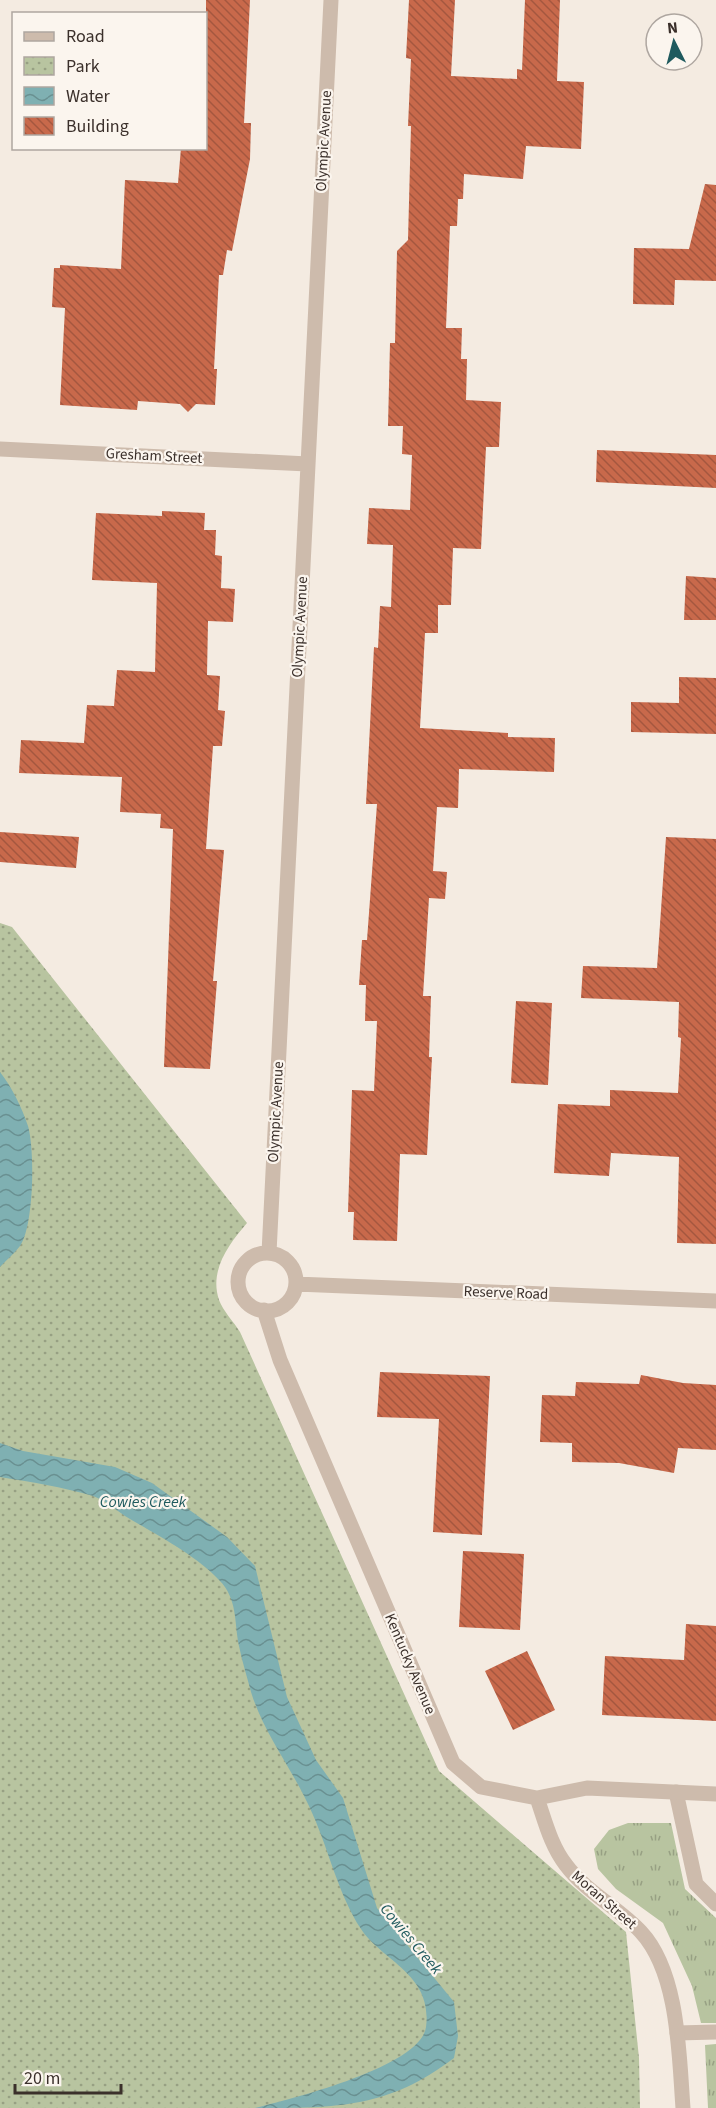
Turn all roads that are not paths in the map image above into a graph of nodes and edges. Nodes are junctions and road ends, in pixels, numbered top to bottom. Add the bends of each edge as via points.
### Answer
1 (331, 0) edge
2 (0, 449) edge
3 (308, 464) junction
4 (269, 1253) junction
5 (296, 1284) junction
6 (716, 1301) edge
7 (264, 1310) junction
8 (676, 1792) junction
9 (716, 1794) edge
10 (537, 1798) junction
11 (716, 1904) edge
12 (677, 2032) junction
13 (716, 2032) edge
14 (683, 2108) edge

1 - 3 street, Olympic Avenue
2 - 3 street, Gresham Street
3 - 4 street, Olympic Avenue
4 - 5 street via 292,1267
4 - 7 street via 259,1254 243,1265 238,1284 247,1302
5 - 6 street, Reserve Road
5 - 7 street via 289,1301 273,1310
7 - 10 street, Kentucky Avenue via 280,1360 453,1763 481,1787
8 - 9 street, Kentucky Avenue
8 - 10 street, Kentucky Avenue via 587,1788
8 - 11 street via 696,1884
10 - 12 street, Moran Street via 554,1847 566,1867 642,1933 668,1988
12 - 13 street
12 - 14 street, Moran Street

